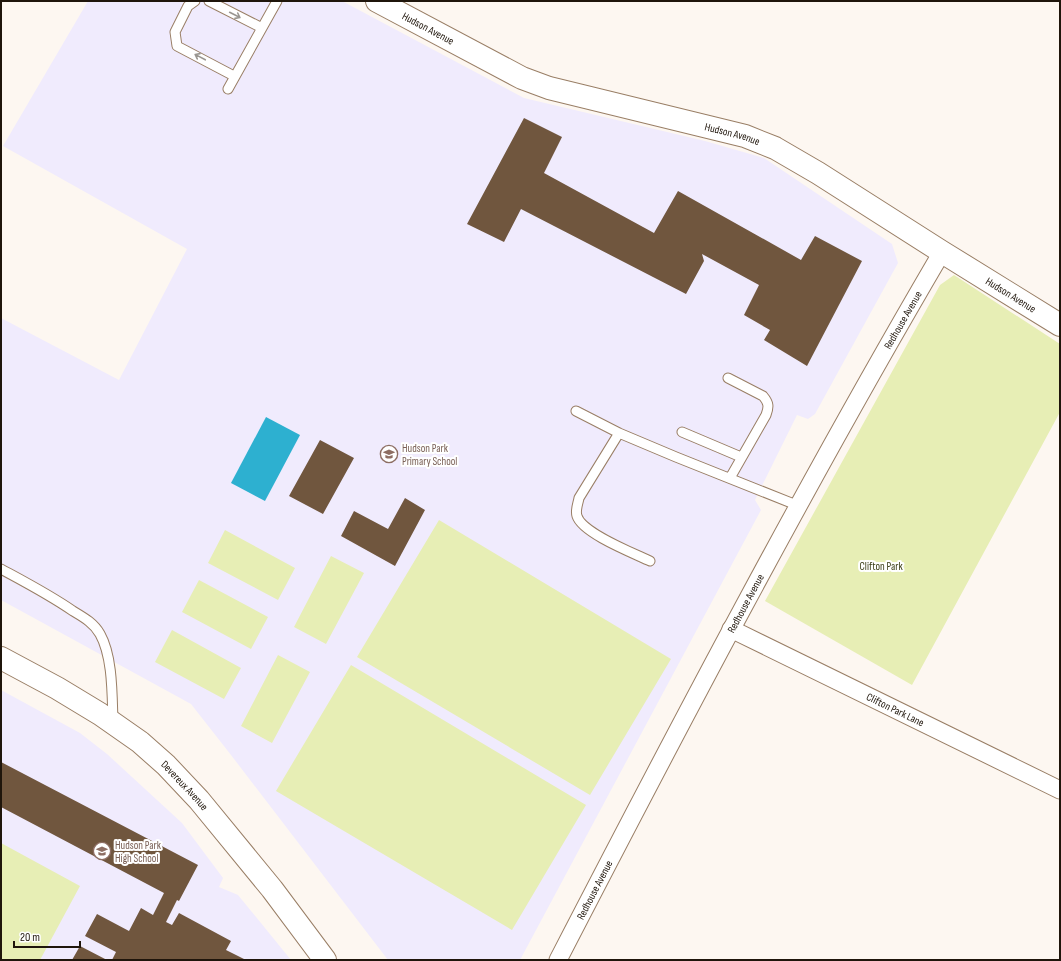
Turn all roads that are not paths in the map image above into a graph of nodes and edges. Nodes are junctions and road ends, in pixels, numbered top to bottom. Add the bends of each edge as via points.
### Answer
1 (196, 1) edge
2 (209, 1) edge
3 (277, 1) edge
4 (377, 1) edge
5 (262, 28) junction
6 (234, 76) junction
7 (228, 89) dead end
8 (942, 252) junction
9 (1060, 325) edge
10 (728, 378) dead end
11 (576, 411) dead end
12 (682, 432) dead end
13 (619, 433) junction
14 (741, 457) junction
15 (730, 478) junction
16 (799, 506) junction
17 (650, 561) dead end
18 (1, 569) edge
19 (731, 629) junction
20 (1, 658) edge
21 (113, 723) junction
22 (1060, 790) edge
23 (325, 960) edge
24 (558, 960) edge

6 -> 1 lane via 177,46 175,32 188,6
2 -> 5 lane
3 - 5 lane
4 - 8 street, Hudson Avenue via 522,78 549,88 745,136 775,148
5 - 6 lane
6 - 7 lane
8 - 9 street, Hudson Avenue
8 - 16 street, Redhouse Avenue
10 - 14 lane via 763,396 769,408
11 - 13 lane
12 - 14 lane
13 - 15 lane
13 - 17 lane via 579,498 577,517 593,533
14 - 15 lane
15 - 16 lane
16 - 19 street, Redhouse Avenue
18 - 21 lane via 53,597 93,624 101,635 112,681
19 - 22 street, Clifton Park Lane
19 - 24 street, Redhouse Avenue
20 - 21 street, Devereux Avenue via 57,688
21 - 23 street, Devereux Avenue via 166,765 199,800 272,889

